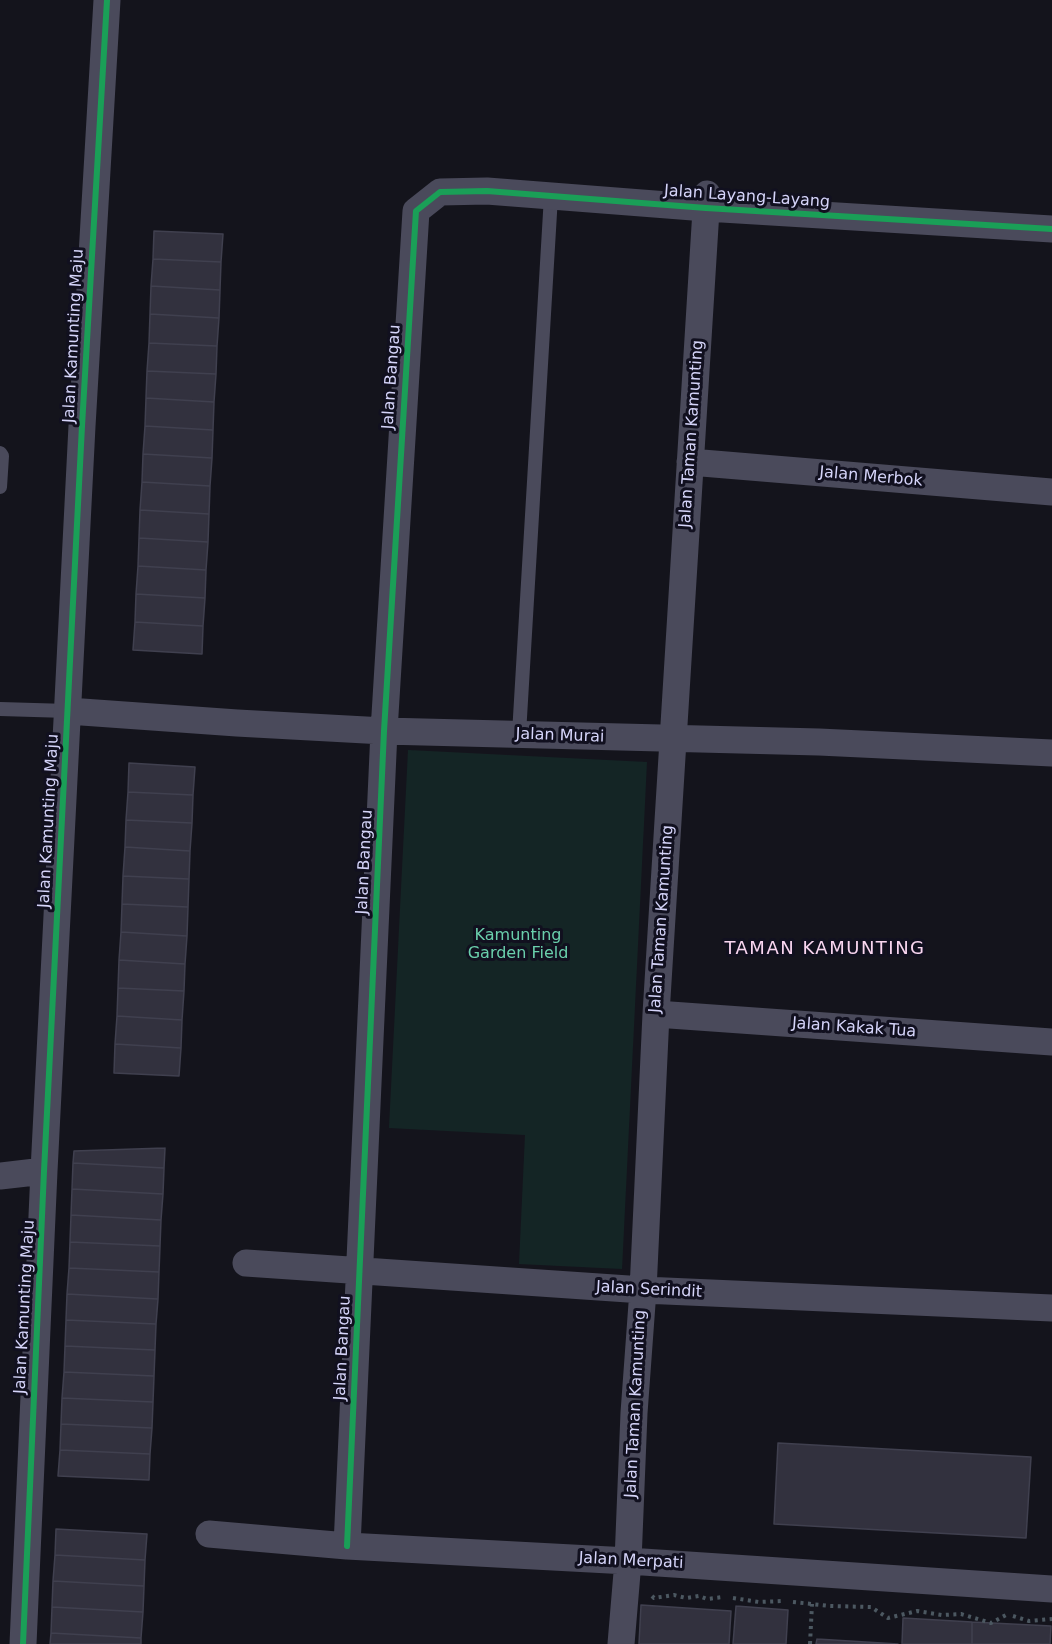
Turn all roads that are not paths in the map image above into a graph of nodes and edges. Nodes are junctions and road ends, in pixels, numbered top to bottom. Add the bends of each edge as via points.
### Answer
1 (107, 0) edge
2 (440, 192) joint
3 (551, 196) junction
4 (707, 201) junction
5 (1052, 229) edge
6 (0, 453) edge
7 (690, 462) junction
8 (0, 487) edge
9 (1052, 492) edge
10 (0, 709) edge
11 (68, 711) junction
12 (384, 731) junction
13 (519, 734) junction
14 (673, 738) junction
15 (1052, 753) edge
16 (656, 1014) junction
17 (1052, 1042) edge
18 (44, 1171) junction
19 (0, 1176) edge
20 (246, 1263) dead end
21 (360, 1272) junction
22 (643, 1290) junction
23 (1052, 1308) edge
24 (209, 1534) dead end
25 (347, 1546) junction
26 (628, 1560) junction
27 (1052, 1589) edge
28 (23, 1644) edge
29 (621, 1644) edge

1 - 11 street, Jalan Kamunting Maju
2 - 3 street, Jalan Layang-Layang
2 - 12 street, Jalan Bangau via 416,211
3 - 4 street, Jalan Layang-Layang
3 - 13 lane
4 - 5 street, Jalan Layang-Layang
4 - 7 street, Jalan Taman Kamunting
6 - 8 lane
7 - 9 street, Jalan Merbok
7 - 14 street, Jalan Taman Kamunting
10 - 11 lane
11 - 12 street, Jalan Murai
11 - 18 street, Jalan Kamunting Maju
12 - 13 street, Jalan Murai
12 - 21 street, Jalan Bangau
13 - 14 street, Jalan Murai
14 - 15 street, Jalan Murai
14 - 16 street, Jalan Taman Kamunting
16 - 17 street, Jalan Kakak Tua
16 - 22 street, Jalan Taman Kamunting
18 - 19 street
18 - 28 street, Jalan Kamunting Maju
20 - 21 street, Jalan Serindit
21 - 22 street, Jalan Serindit
21 - 25 street, Jalan Bangau
22 - 23 street, Jalan Serindit
22 - 26 street, Jalan Taman Kamunting
24 - 25 street, Jalan Merpati
25 - 26 street, Jalan Merpati
26 - 27 street, Jalan Merpati
26 - 29 street, Jalan Taman Kamunting

